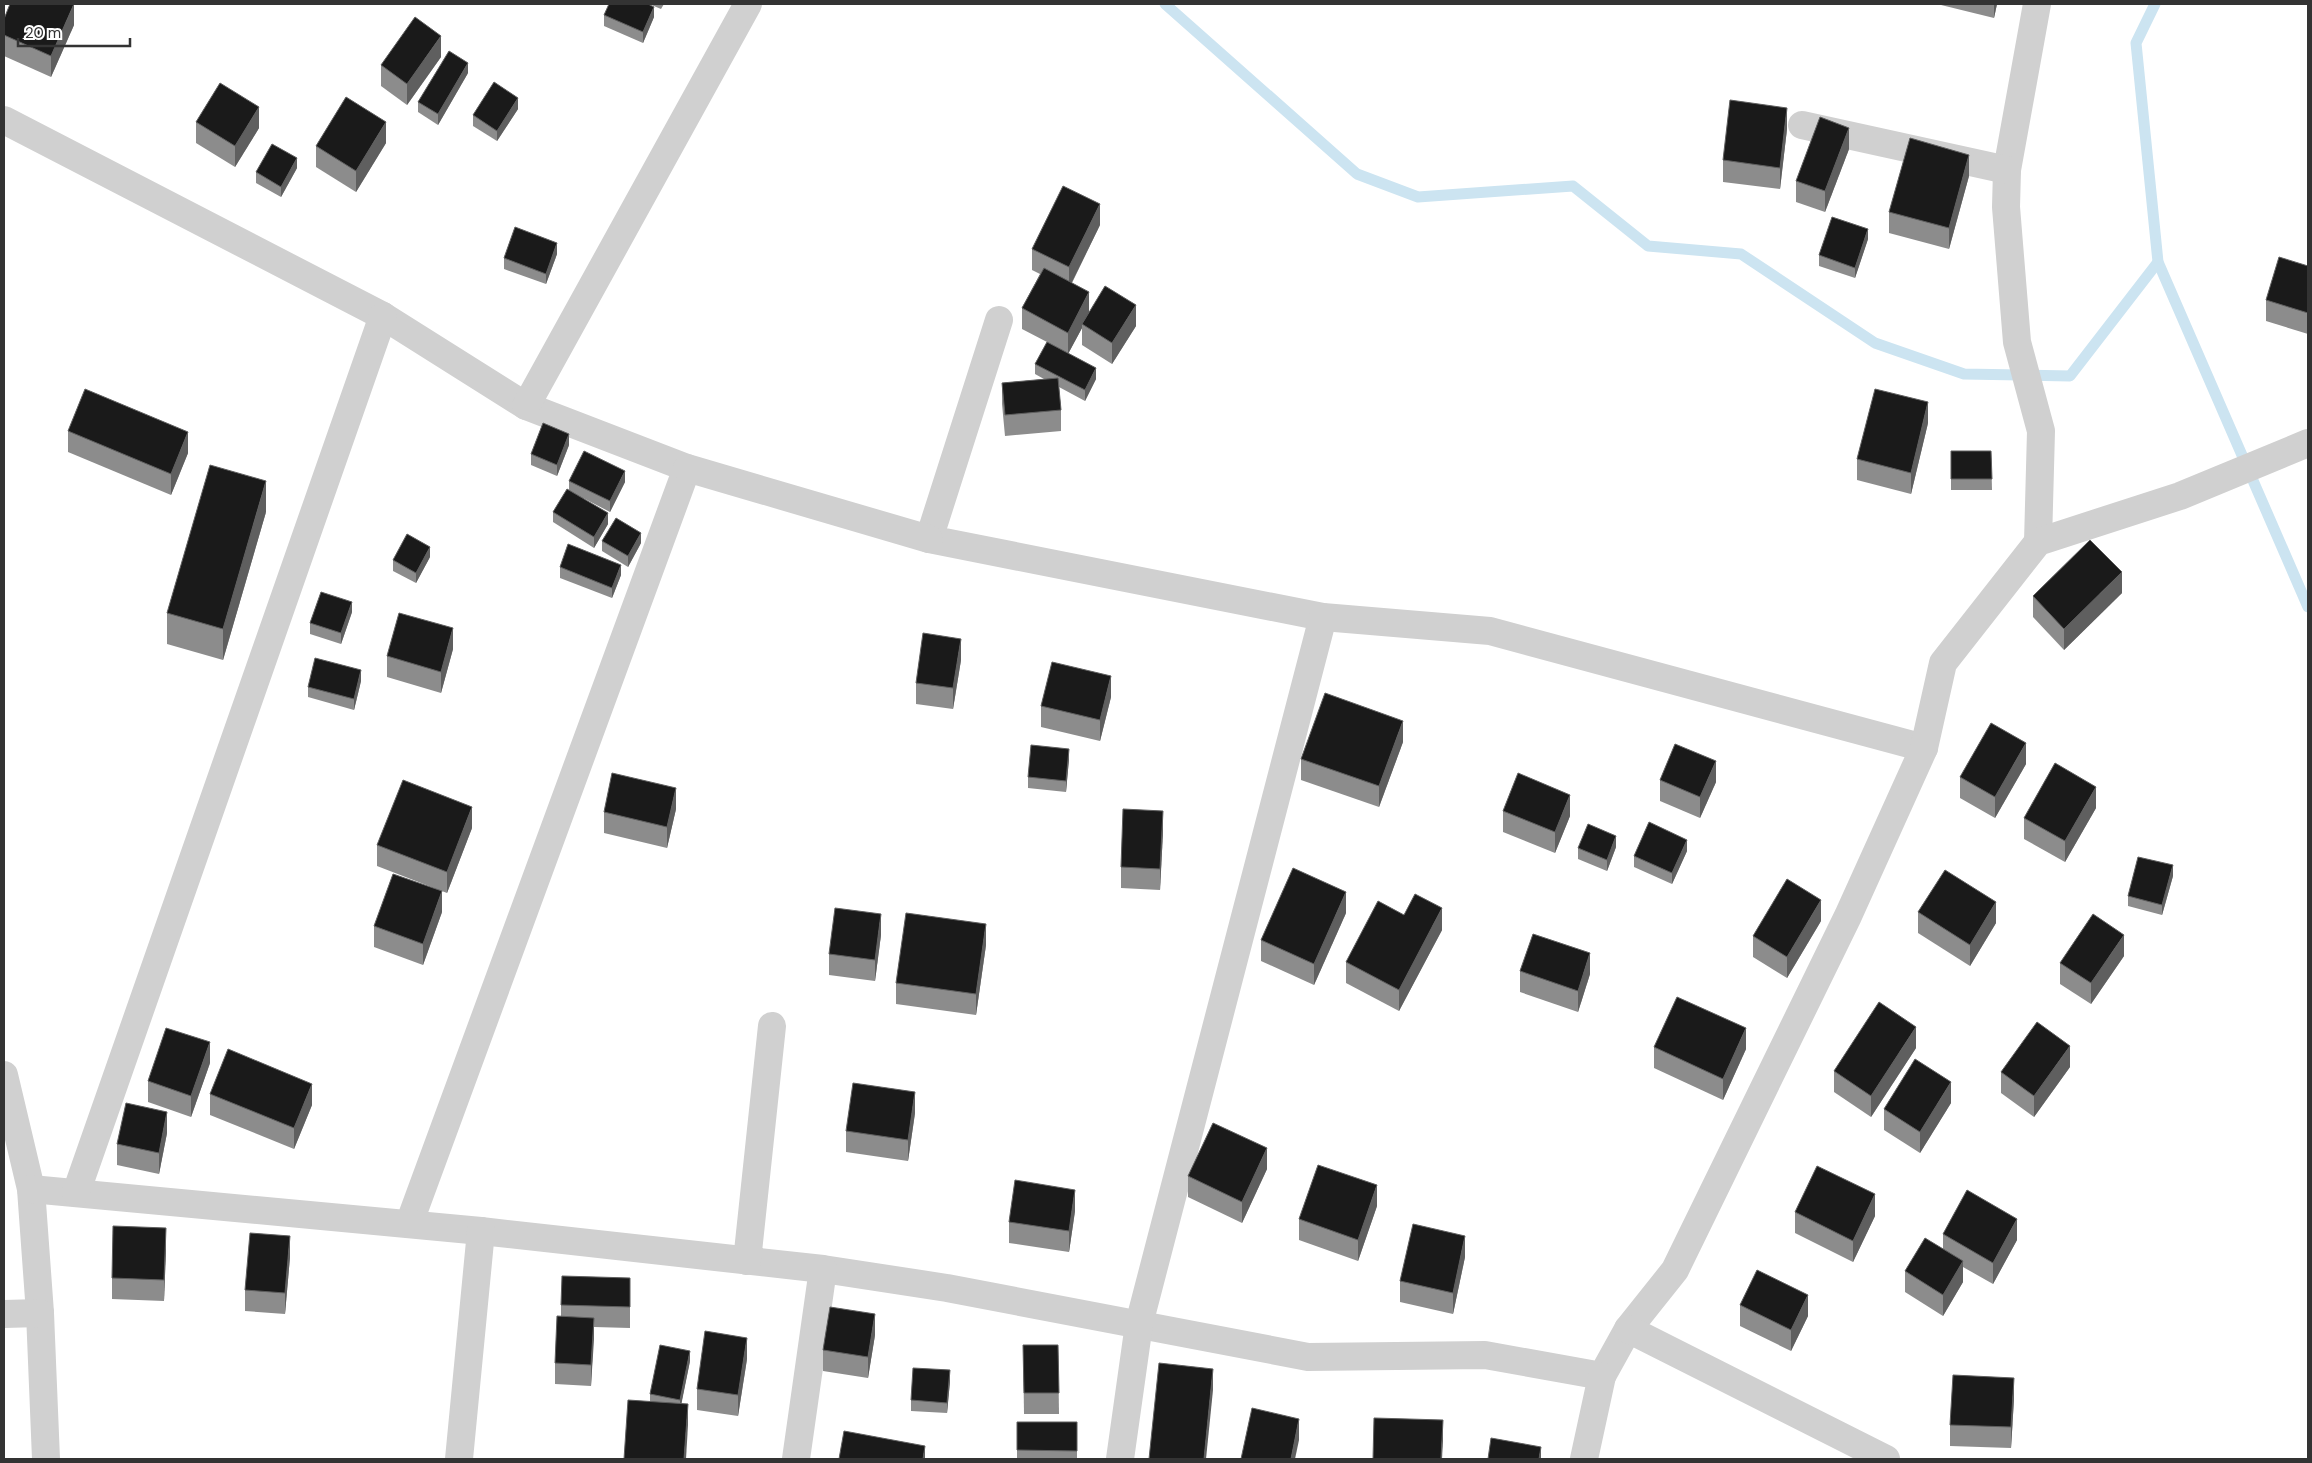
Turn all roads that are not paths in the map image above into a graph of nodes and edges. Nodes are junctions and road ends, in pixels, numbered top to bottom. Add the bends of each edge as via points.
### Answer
1 (748, 4) edge
2 (2038, 4) edge
3 (4, 120) edge
4 (1802, 125) dead end
5 (2007, 170) junction
6 (383, 316) junction
7 (1000, 320) dead end
8 (526, 406) junction
9 (2308, 443) edge
10 (687, 468) junction
11 (929, 539) junction
12 (2038, 542) junction
13 (1323, 617) junction
14 (1924, 748) junction
15 (772, 1026) dead end
16 (4, 1075) edge
17 (31, 1189) junction
18 (76, 1193) junction
19 (409, 1224) junction
20 (481, 1231) junction
21 (747, 1261) junction
22 (823, 1270) junction
23 (40, 1313) junction
24 (4, 1314) edge
25 (1139, 1324) junction
26 (1628, 1329) junction
27 (1602, 1376) junction
28 (46, 1459) edge
29 (459, 1459) edge
30 (796, 1459) edge
31 (1120, 1459) edge
32 (1584, 1459) edge
33 (1886, 1459) edge

1 - 8 street
2 - 5 street
3 - 6 street
4 - 5 street
5 - 12 street via 2006,207 2018,342 2041,431
6 - 8 street
6 - 18 street
7 - 11 street
8 - 10 street
9 - 12 street via 2180,496
10 - 11 street
10 - 19 street
11 - 13 street
12 - 14 street via 1943,662
13 - 14 street via 1490,631
13 - 25 street
14 - 26 street via 1848,916 1675,1270
15 - 21 street
16 - 17 street
17 - 18 street
17 - 23 street
18 - 19 street
19 - 20 street
20 - 21 street
20 - 29 street
21 - 22 street
22 - 25 street via 948,1288
22 - 30 street
23 - 24 street
23 - 28 street
25 - 27 street via 1308,1356 1485,1356
25 - 31 street
26 - 27 street
26 - 33 street
27 - 32 street

